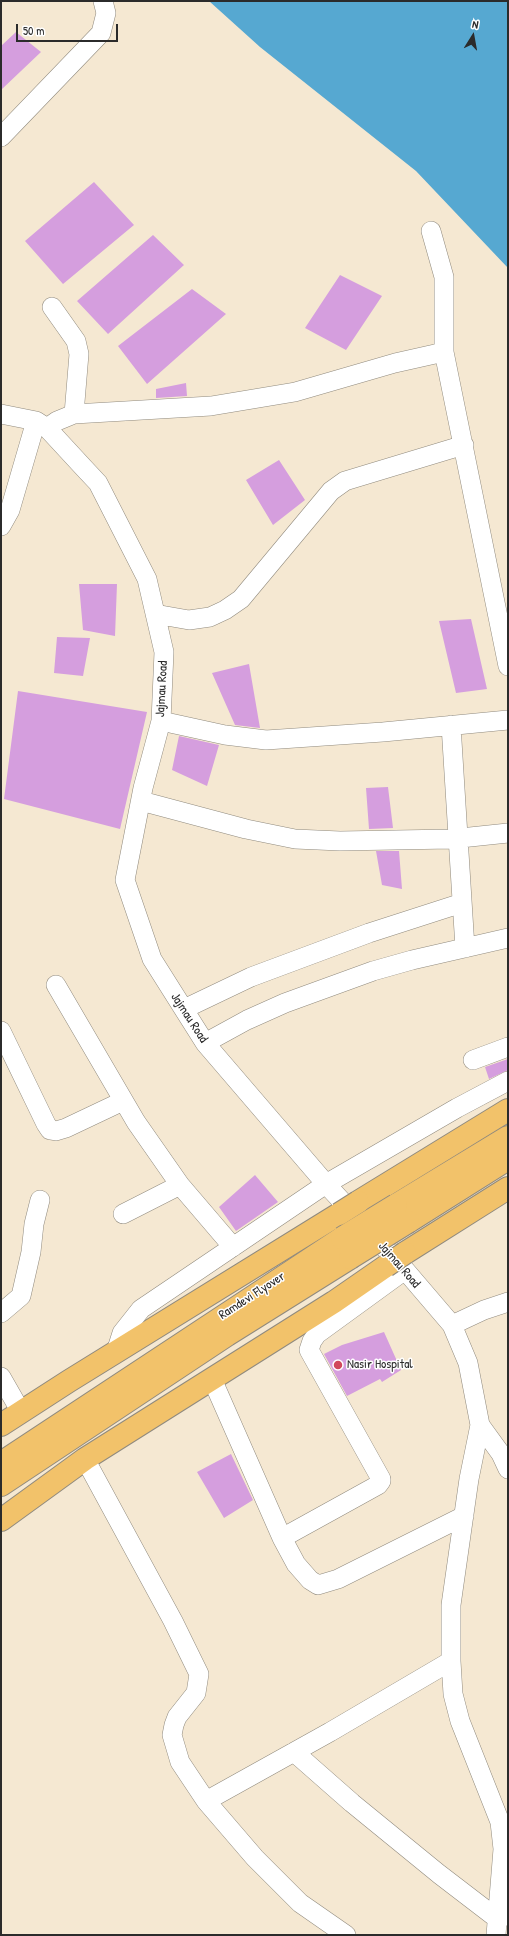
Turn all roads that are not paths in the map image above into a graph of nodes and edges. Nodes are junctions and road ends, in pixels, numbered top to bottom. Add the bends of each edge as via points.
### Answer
1 (103, 1) edge
2 (1, 137) edge
3 (431, 231) dead end
4 (52, 307) dead end
5 (444, 352) junction
6 (1, 414) edge
7 (74, 414) junction
8 (42, 425) junction
9 (464, 445) junction
10 (1, 526) edge
11 (155, 614) junction
12 (508, 666) edge
13 (508, 720) edge
14 (161, 721) junction
15 (451, 726) junction
16 (141, 801) junction
17 (508, 833) edge
18 (459, 839) junction
19 (462, 903) junction
20 (508, 938) edge
21 (465, 948) junction
22 (56, 985) dead end
23 (184, 1009) junction
24 (1, 1031) edge
25 (205, 1043) junction
26 (508, 1047) edge
27 (473, 1060) dead end
28 (508, 1081) edge
29 (123, 1100) junction
30 (508, 1110) edge
31 (508, 1137) edge
32 (508, 1159) edge
33 (326, 1184) junction
34 (180, 1185) junction
35 (508, 1188) edge
36 (40, 1200) dead end
37 (402, 1213) junction
38 (123, 1214) dead end
39 (233, 1247) junction
40 (398, 1263) junction
41 (508, 1302) edge
42 (1, 1313) edge
43 (452, 1325) junction
44 (116, 1352) junction
45 (1, 1377) edge
46 (212, 1379) junction
47 (21, 1412) junction
48 (480, 1424) junction
49 (1, 1426) edge
50 (85, 1459) junction
51 (1, 1463) edge
52 (508, 1468) edge
53 (1, 1485) edge
54 (464, 1516) junction
55 (1, 1520) edge
56 (282, 1538) junction
57 (451, 1661) junction
58 (294, 1752) junction
59 (206, 1802) junction
60 (498, 1927) edge
61 (346, 1935) edge

1 - 2 street via 106,13 101,33
3 - 5 street via 444,277
4 - 7 street via 76,341 79,354
5 - 7 street via 395,363 295,392 211,406
5 - 9 street
6 - 8 street
7 - 8 street
8 - 10 street via 10,510
8 - 11 street, Jajmau Road via 98,483 147,579
9 - 11 street via 345,481 331,491 241,599 225,610 210,617 189,620
9 - 12 street
11 - 14 street, Jajmau Road via 164,652
13 - 15 street
14 - 15 street via 224,735 266,740
14 - 16 street, Jajmau Road
15 - 18 street
16 - 18 street via 246,830 295,839
16 - 23 street, Jajmau Road via 125,880 152,959
17 - 18 street
18 - 19 street
19 - 21 street
19 - 23 street via 369,933 252,977
20 - 21 street
21 - 25 street via 373,971 285,1003
22 - 29 street
23 - 25 street, Jajmau Road
24 - 29 street via 50,1130 66,1128
25 - 33 street, Jajmau Road
26 - 27 street
28 - 33 street
29 - 34 street
30 - 44 main road, bridge
31 - 37 main road, Ramdevi Flyover
32 - 37 main road, Ramdevi Flyover
33 - 39 street
33 - 40 street, Jajmau Road
34 - 38 street
34 - 39 street
35 - 40 main road
36 - 42 street via 21,1296
37 - 51 main road, Ramdevi Flyover, bridge via 313,1256
37 - 53 main road, Ramdevi Flyover, bridge via 227,1335
39 - 44 street via 141,1309 122,1333
40 - 43 street, Jajmau Road
40 - 46 main road
40 - 56 street via 317,1334 308,1350 381,1481
41 - 43 street
43 - 48 street, Jajmau Road via 468,1363
44 - 47 main road
45 - 47 street
46 - 50 main road
46 - 56 street
47 - 49 main road
48 - 52 street
48 - 54 street, Jajmau Road
50 - 55 main road
50 - 59 street via 199,1674 196,1693 177,1717 172,1736 180,1762
54 - 56 street via 338,1579 318,1585 296,1564
54 - 57 street, Jajmau Road via 451,1605
57 - 58 street
57 - 60 street, Jajmau Road via 453,1694 460,1721 500,1822 503,1849
58 - 59 street
58 - 60 street
59 - 61 street via 255,1858 300,1903

